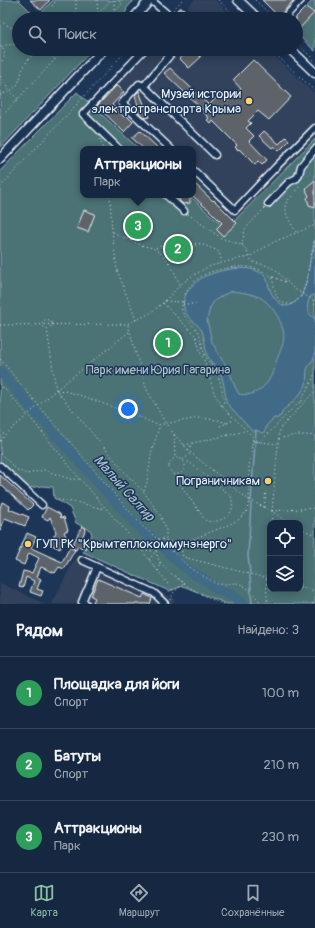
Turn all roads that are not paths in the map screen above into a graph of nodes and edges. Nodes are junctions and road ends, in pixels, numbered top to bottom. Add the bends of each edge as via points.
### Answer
1 (151, 0) edge
2 (238, 0) edge
3 (301, 0) edge
4 (139, 12) edge
5 (164, 12) edge
6 (251, 12) edge
7 (290, 12) edge
8 (97, 56) edge
9 (138, 56) edge
10 (169, 56) edge
11 (297, 56) edge
12 (315, 73) edge
13 (144, 86) junction
14 (315, 128) edge
15 (116, 146) edge
16 (168, 146) edge
17 (315, 149) edge
18 (215, 154) dead end
19 (0, 159) edge
20 (196, 173) edge
21 (169, 198) edge
22 (268, 204) road end
23 (184, 211) road end
24 (0, 466) edge
25 (42, 505) dead end
26 (82, 560) dead end
27 (97, 567) junction
28 (86, 604) edge
29 (165, 604) edge

1 - 4 main road
1 - 5 street
2 - 6 main road
3 - 7 street
8 - 19 main road
9 - 15 street via 83,114
10 - 13 street
11 - 12 main road
13 - 16 street via 139,84 122,103
13 - 18 street
14 - 20 street via 235,210
17 - 22 street via 301,166 298,180 288,182
21 - 23 street
24 - 25 street
26 - 27 street
27 - 28 street via 82,602
27 - 29 street via 154,593

